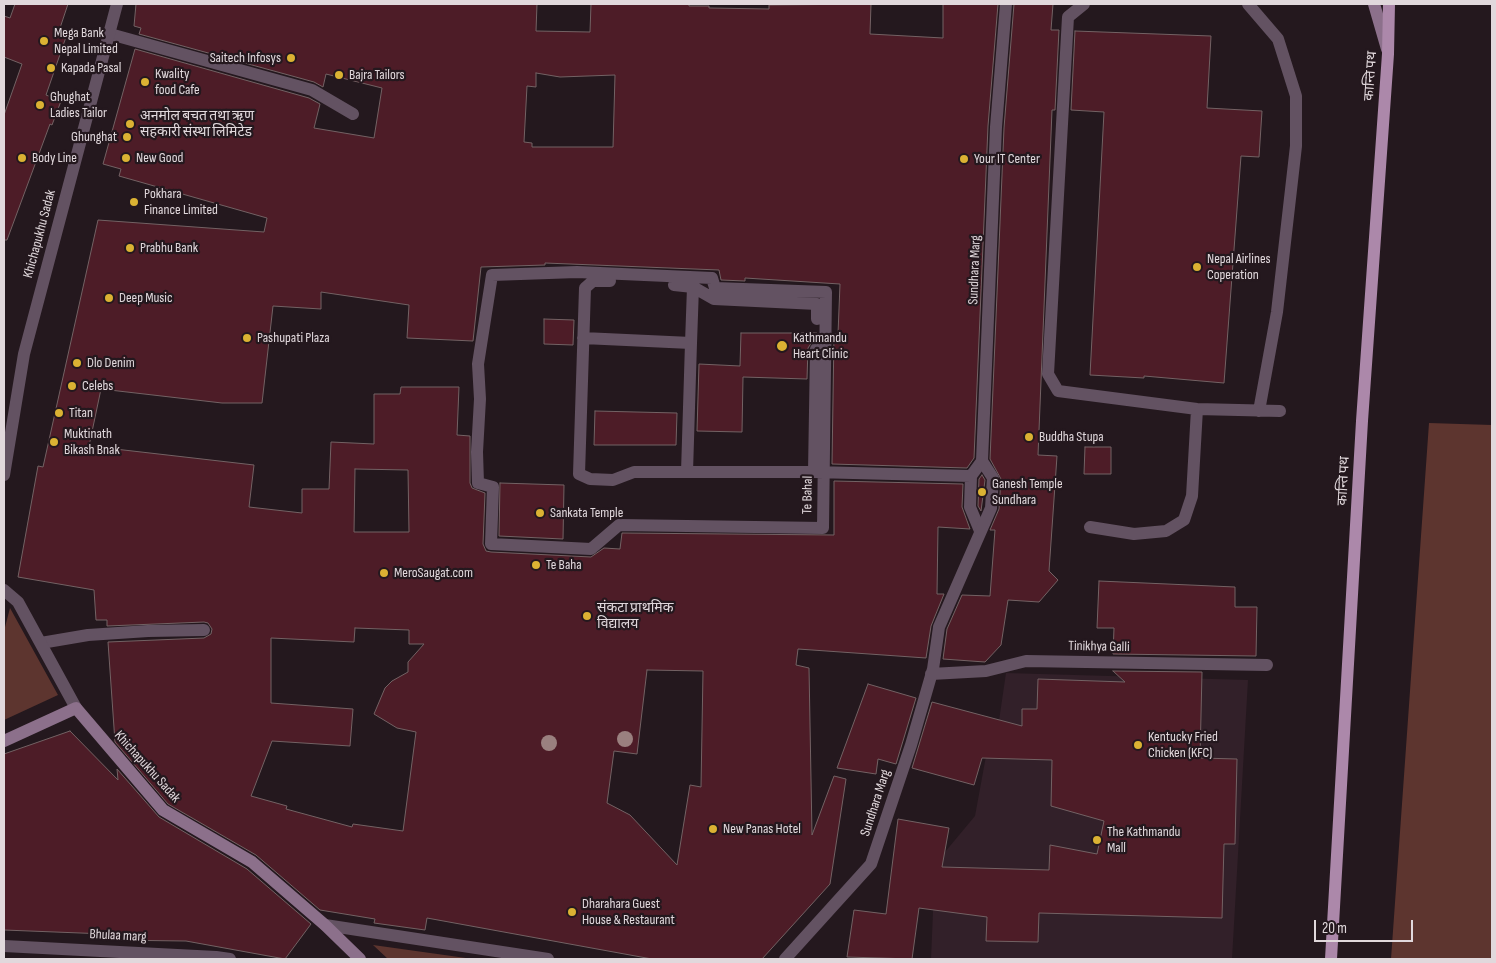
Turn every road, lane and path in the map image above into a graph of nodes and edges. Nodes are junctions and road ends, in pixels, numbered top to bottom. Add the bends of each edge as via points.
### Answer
1 (117, 4) edge
2 (1006, 4) edge
3 (1084, 4) edge
4 (1248, 4) edge
5 (1374, 4) edge
6 (1389, 4) edge
7 (110, 34) junction
8 (1388, 54) junction
9 (354, 114) dead end
10 (693, 287) junction
11 (583, 338) junction
12 (691, 342) junction
13 (1198, 409) junction
14 (1259, 411) junction
15 (1280, 411) dead end
16 (982, 461) junction
17 (687, 472) junction
18 (818, 472) junction
19 (4, 475) edge
20 (971, 476) junction
21 (1090, 528) dead end
22 (980, 531) junction
23 (4, 590) edge
24 (204, 630) dead end
25 (41, 643) junction
26 (1267, 665) dead end
27 (931, 674) junction
28 (76, 708) junction
29 (4, 741) edge
30 (325, 925) junction
31 (4, 946) edge
32 (230, 959) edge
33 (360, 959) edge
34 (548, 959) edge
35 (785, 959) edge
36 (1331, 959) edge

1 - 7 street, Khichapukhu Sadak
2 - 16 street, Sundhara Marg via 996,128
3 - 13 street via 1068,17 1048,374 1058,391
4 - 14 street via 1278,38 1296,96 1296,146 1277,312
5 - 8 street
6 - 8 main road, कान्ति पथ
7 - 9 street via 312,90
7 - 19 street, Khichapukhu Sadak via 24,354
8 - 36 main road, कान्ति पथ via 1362,421
10 - 11 street via 593,281 585,288
10 - 12 street
10 - 18 street via 714,299 818,304
11 - 12 street
11 - 17 street via 579,474 590,479 613,480 634,472
12 - 17 street
13 - 14 street
13 - 21 street via 1192,496 1184,520 1166,531 1134,534
14 - 15 street
16 - 20 street
16 - 22 street, Sundhara Marg via 993,478 991,508
17 - 18 street
18 - 18 street, Te Bahal via 823,528 619,525 591,549 491,544 493,487 478,483 477,452 478,364 492,274 577,272 712,278 715,288 826,292
18 - 20 street
20 - 22 street via 970,507
22 - 27 street, Sundhara Marg via 939,627
23 - 25 street, Khichapukhu Sadak via 18,602
24 - 25 street via 88,635
25 - 28 street, Khichapukhu Sadak
26 - 27 street, Tinikhya Galli via 1026,661 986,671
27 - 35 street, Sundhara Marg via 871,864
28 - 29 street
28 - 30 street, Khichapukhu Sadak via 162,810 252,862
30 - 33 street, Khichapukhu Sadak
30 - 34 street
31 - 32 street, Bhulaa marg

